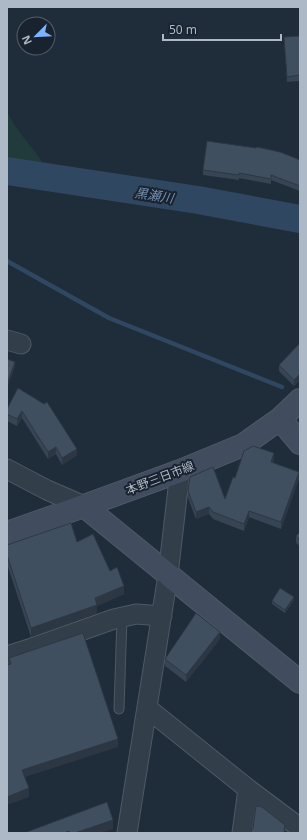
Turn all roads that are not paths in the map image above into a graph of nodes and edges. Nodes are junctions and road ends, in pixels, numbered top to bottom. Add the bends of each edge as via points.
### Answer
1 (300, 400) edge
2 (280, 419) junction
3 (300, 443) edge
4 (7, 470) edge
5 (180, 471) junction
6 (84, 506) junction
7 (7, 533) edge
8 (168, 575) junction
9 (162, 616) junction
10 (122, 617) junction
11 (7, 656) edge
12 (300, 682) edge
13 (147, 708) junction
14 (118, 709) dead end
15 (248, 789) junction
16 (300, 828) edge
17 (127, 833) edge
18 (242, 833) edge

1 - 2 main road, 本野三日市線
2 - 3 main road
2 - 5 main road, 本野三日市線 via 243,445
4 - 6 street
5 - 6 main road, 本野三日市線
5 - 8 street
6 - 7 main road, 本野三日市線
6 - 8 main road
8 - 9 street
8 - 12 main road
9 - 10 street via 136,614
9 - 13 street
10 - 11 street
10 - 14 lane
13 - 15 street
13 - 17 street
15 - 16 street
15 - 18 street

